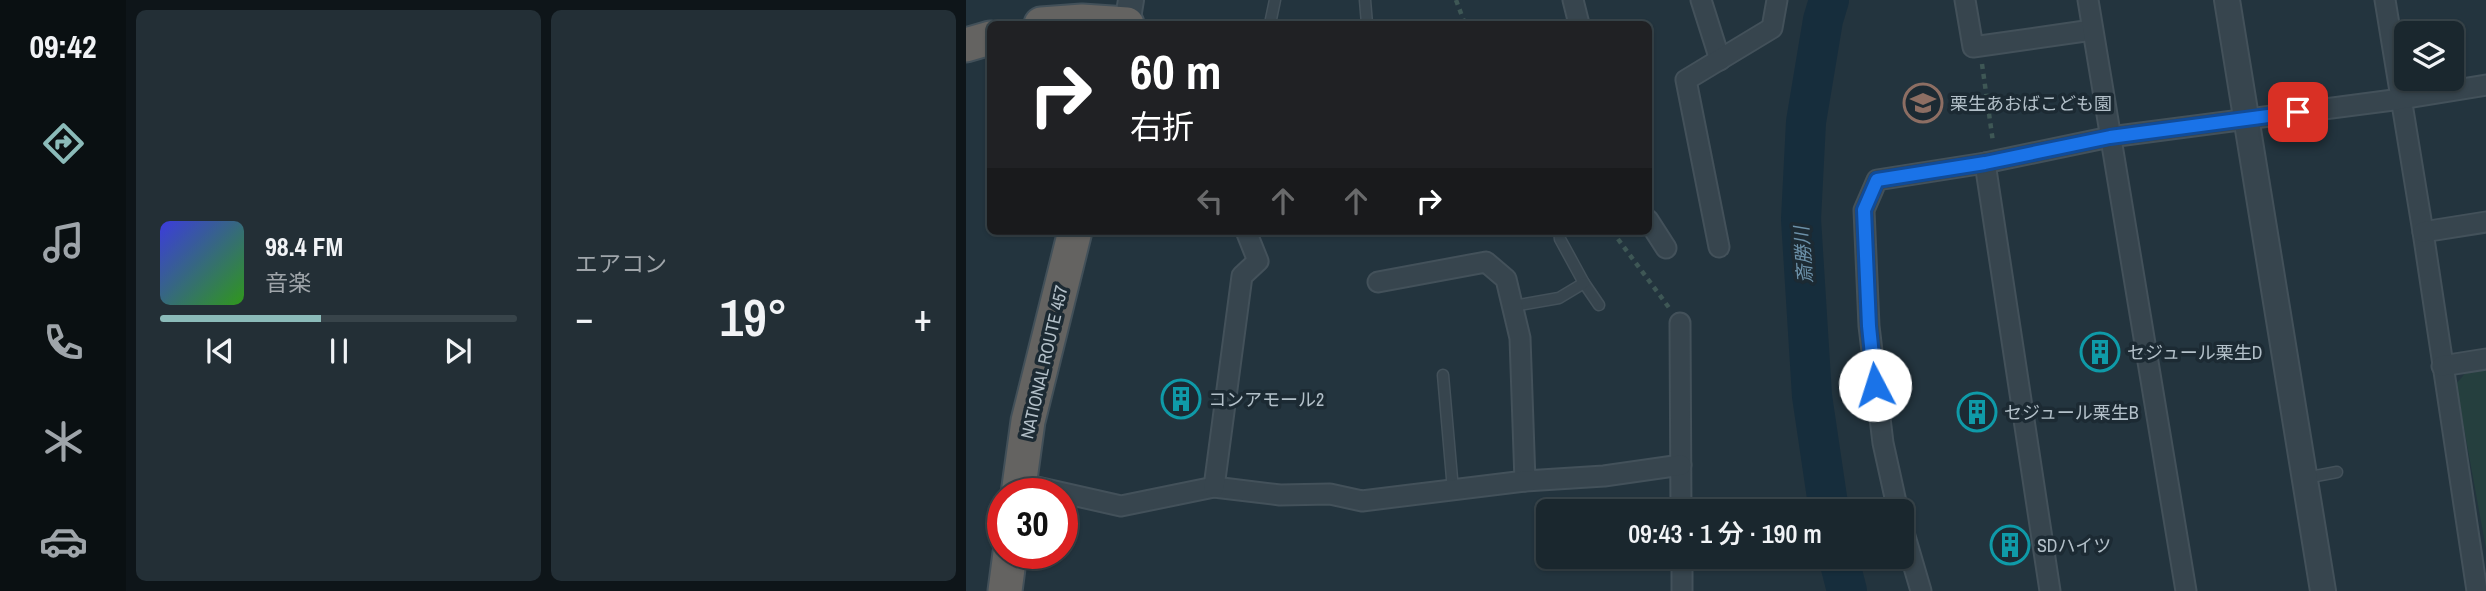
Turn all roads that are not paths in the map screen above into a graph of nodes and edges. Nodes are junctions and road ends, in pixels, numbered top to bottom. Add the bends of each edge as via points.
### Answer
1 (1131, 0) edge
2 (1275, 0) edge
3 (1365, 0) edge
4 (1573, 0) edge
5 (1701, 0) edge
6 (1777, 0) edge
7 (1965, 0) edge
8 (2088, 0) edge
9 (2227, 0) edge
10 (2385, 0) edge
11 (1128, 21) edge
12 (1271, 21) edge
13 (1367, 21) edge
14 (1578, 21) edge
15 (2092, 30) junction
16 (987, 39) edge
17 (966, 45) edge
18 (1720, 60) junction
19 (2486, 85) edge
20 (2401, 99) junction
21 (2246, 118) junction
22 (2110, 137) junction
23 (1990, 162) junction
24 (2486, 222) edge
25 (1652, 226) edge
26 (2423, 232) junction
27 (1074, 235) edge
28 (1248, 235) edge
29 (1560, 235) edge
30 (1720, 247) dead end
31 (1666, 248) dead end
32 (1378, 282) dead end
33 (1584, 284) junction
34 (1513, 306) junction
35 (1600, 306) dead end
36 (1680, 323) road end
37 (2486, 359) edge
38 (2442, 366) junction
39 (1443, 374) dead end
40 (1681, 465) junction
41 (2337, 472) dead end
42 (1020, 478) edge
43 (2305, 478) junction
44 (1525, 481) junction
45 (1214, 487) junction
46 (1453, 490) junction
47 (1078, 499) edge
48 (1681, 499) edge
49 (1896, 499) edge
50 (1914, 567) edge
51 (1008, 569) edge
52 (1682, 569) edge
53 (1005, 591) edge
54 (1682, 591) edge
55 (1921, 591) edge
56 (2050, 591) edge
57 (2186, 591) edge
58 (2323, 591) edge
59 (2477, 591) edge

1 - 11 street
2 - 12 lane
3 - 13 lane
4 - 14 street
5 - 18 street
6 - 18 street via 1772,28
7 - 15 street via 1973,47
8 - 15 street
9 - 21 street
10 - 20 street
15 - 22 street
16 - 17 highway
18 - 30 street via 1686,80
19 - 20 street
20 - 21 street
20 - 26 street
21 - 22 street
21 - 43 street
22 - 23 street
22 - 57 street
23 - 49 street via 1877,180 1864,210 1875,385
23 - 56 street
24 - 26 street
25 - 31 street
26 - 38 street
27 - 42 highway, NATIONAL ROUTE 457 via 1028,421
28 - 45 street via 1258,261 1242,276
29 - 33 lane
32 - 34 street via 1486,262 1506,279
33 - 34 lane via 1559,298
33 - 35 lane
34 - 44 street via 1520,338
36 - 40 street
37 - 38 street
38 - 59 street
39 - 46 lane
40 - 44 street
40 - 48 street
41 - 43 lane
43 - 58 street
44 - 46 street
45 - 46 street via 1280,495 1330,494 1362,501
45 - 47 street via 1121,506
50 - 55 street
51 - 53 highway
52 - 54 street

